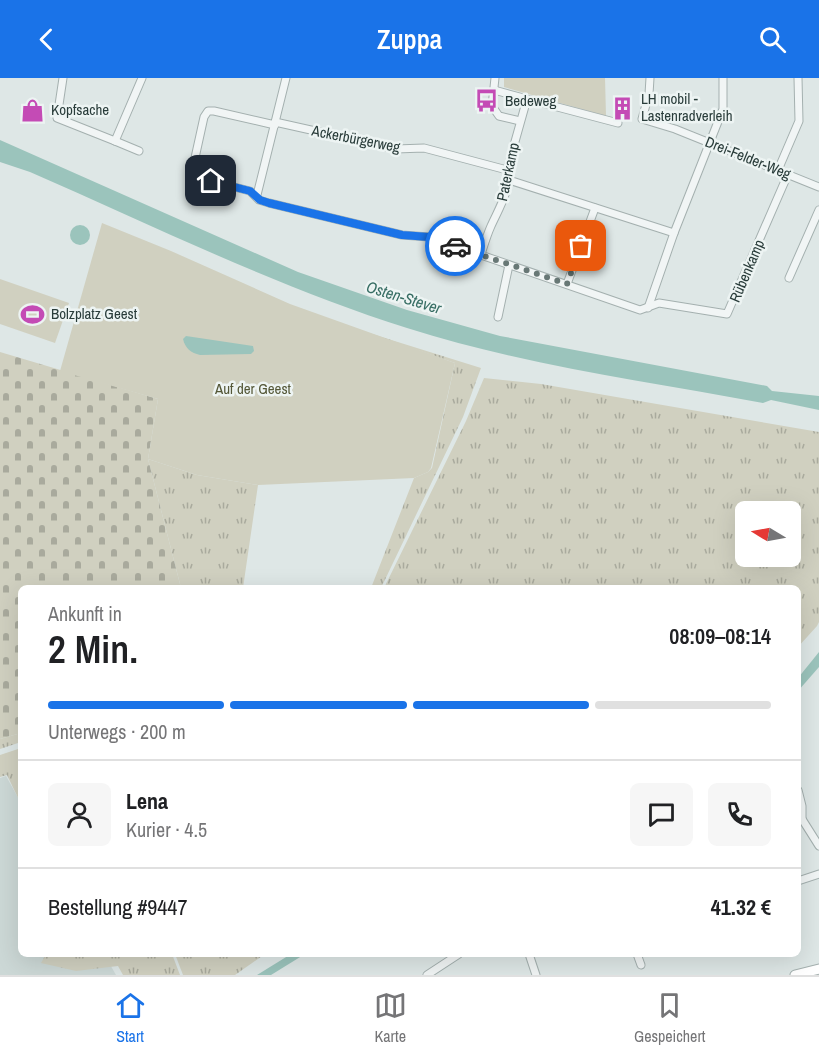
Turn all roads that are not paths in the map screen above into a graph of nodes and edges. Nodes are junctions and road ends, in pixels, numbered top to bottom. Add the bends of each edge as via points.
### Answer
1 (63, 78) edge
2 (142, 78) edge
3 (286, 78) edge
4 (495, 78) edge
5 (650, 78) edge
6 (723, 78) edge
7 (798, 78) edge
8 (494, 90) junction
9 (527, 99) junction
10 (520, 121) junction
11 (618, 123) dead end
12 (275, 124) junction
13 (115, 141) junction
14 (710, 142) junction
15 (140, 151) dead end
16 (507, 170) junction
17 (778, 170) junction
18 (788, 174) junction
19 (509, 180) junction
20 (819, 187) edge
21 (257, 195) junction
22 (595, 208) junction
23 (819, 210) edge
24 (674, 234) junction
25 (481, 254) junction
26 (509, 265) junction
27 (789, 278) dead end
28 (567, 284) junction
29 (648, 308) junction
30 (498, 317) dead end
31 (801, 820) edge
32 (819, 846) edge
33 (819, 874) edge
34 (801, 879) edge
35 (454, 957) edge
36 (530, 957) edge
37 (639, 957) edge
38 (641, 965) dead end
39 (819, 969) edge
40 (427, 975) edge
41 (536, 975) edge
42 (795, 975) edge

1 - 13 street via 57,118
2 - 13 street
3 - 12 street
4 - 8 street, Paterkamp
5 - 14 street, Drei-Felder-Weg via 642,119
6 - 14 street via 723,109
7 - 17 street via 799,121
8 - 9 street
8 - 10 street, Paterkamp via 492,106 499,116
9 - 10 street, Paterkamp
9 - 11 street
10 - 16 street, Paterkamp
12 - 16 street, Ackerbürgerweg via 396,149 424,148
12 - 21 street
12 - 21 street, Ackerbürgerweg via 214,111 208,111 204,117 191,176
13 - 15 street
14 - 17 street, Drei-Felder-Weg
14 - 24 street
16 - 19 street, Paterkamp
17 - 18 street, Drei-Felder-Weg
18 - 20 street, Drei-Felder-Weg
18 - 29 street, Rübenkamp via 727,314 659,303
19 - 22 street
19 - 25 street, Paterkamp
21 - 25 street, Rübenkamp via 269,203 402,235 429,237
22 - 24 street
22 - 28 street
23 - 27 street
24 - 29 street
25 - 26 street, Rübenkamp
26 - 28 street, Rübenkamp
26 - 30 street
28 - 29 street, Rübenkamp via 640,309
31 - 32 street
33 - 34 street
35 - 40 street
36 - 41 street
37 - 38 street
39 - 42 main road

